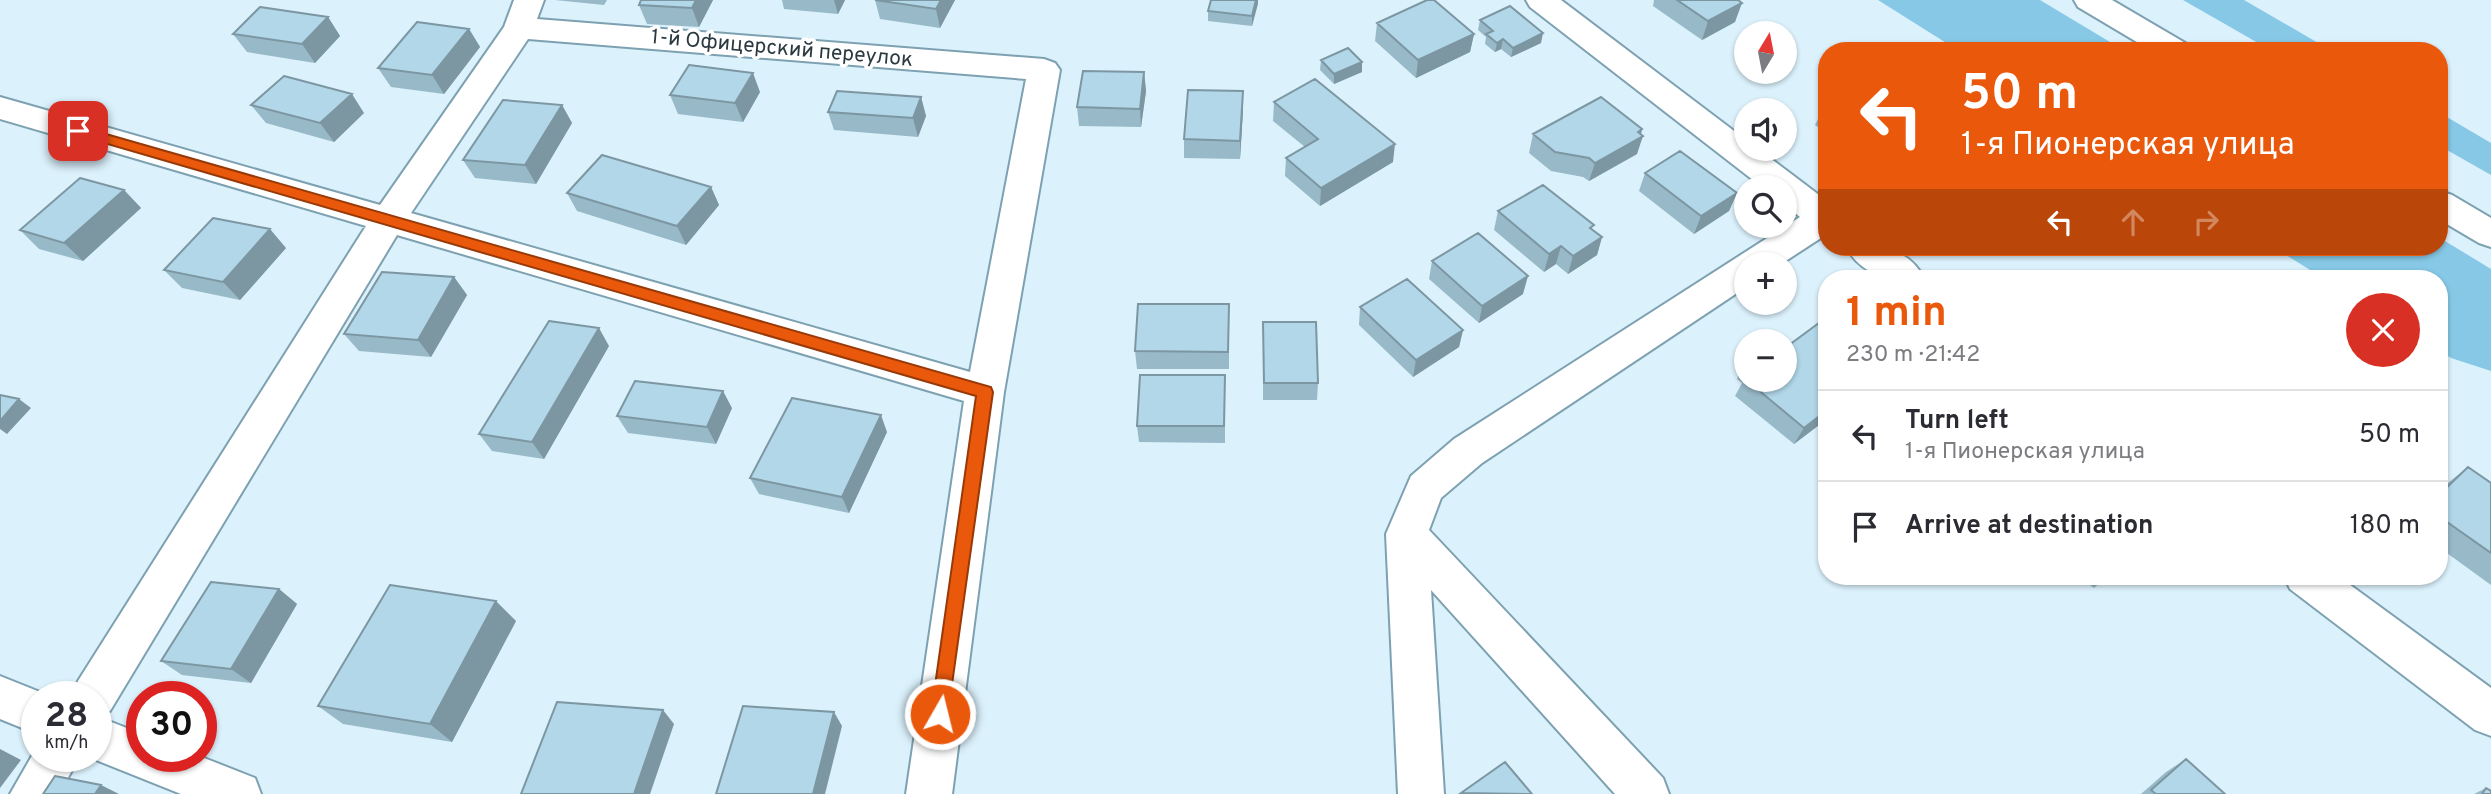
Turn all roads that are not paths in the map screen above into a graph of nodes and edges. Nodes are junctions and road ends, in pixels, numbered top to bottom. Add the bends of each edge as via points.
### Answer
1 (1541, 0) edge
2 (2089, 0) edge
3 (524, 14) edge
4 (2161, 42) edge
5 (0, 108) edge
6 (2448, 209) edge
7 (1818, 213) edge
8 (388, 220) junction
9 (1818, 224) edge
10 (2491, 234) edge
11 (1773, 252) edge
12 (1876, 256) edge
13 (1895, 270) edge
14 (1734, 277) edge
15 (985, 392) junction
16 (1407, 534) junction
17 (2317, 585) edge
18 (103, 681) edge
19 (0, 697) edge
20 (21, 706) edge
21 (2491, 715) edge
22 (47, 772) edge
23 (182, 772) edge
24 (33, 794) edge
25 (238, 794) edge
26 (929, 794) edge
27 (1421, 794) edge
28 (1646, 794) edge

1 - 7 street
2 - 4 street
3 - 8 street
3 - 15 street, 1-й Офицерский переулок via 1044,69
5 - 8 street
6 - 10 street
8 - 15 street
8 - 18 street
9 - 11 street
12 - 13 street
14 - 16 street via 1468,452 1425,488
15 - 26 street
16 - 27 street
16 - 28 street
17 - 21 street
19 - 20 street
22 - 24 street
23 - 25 street

